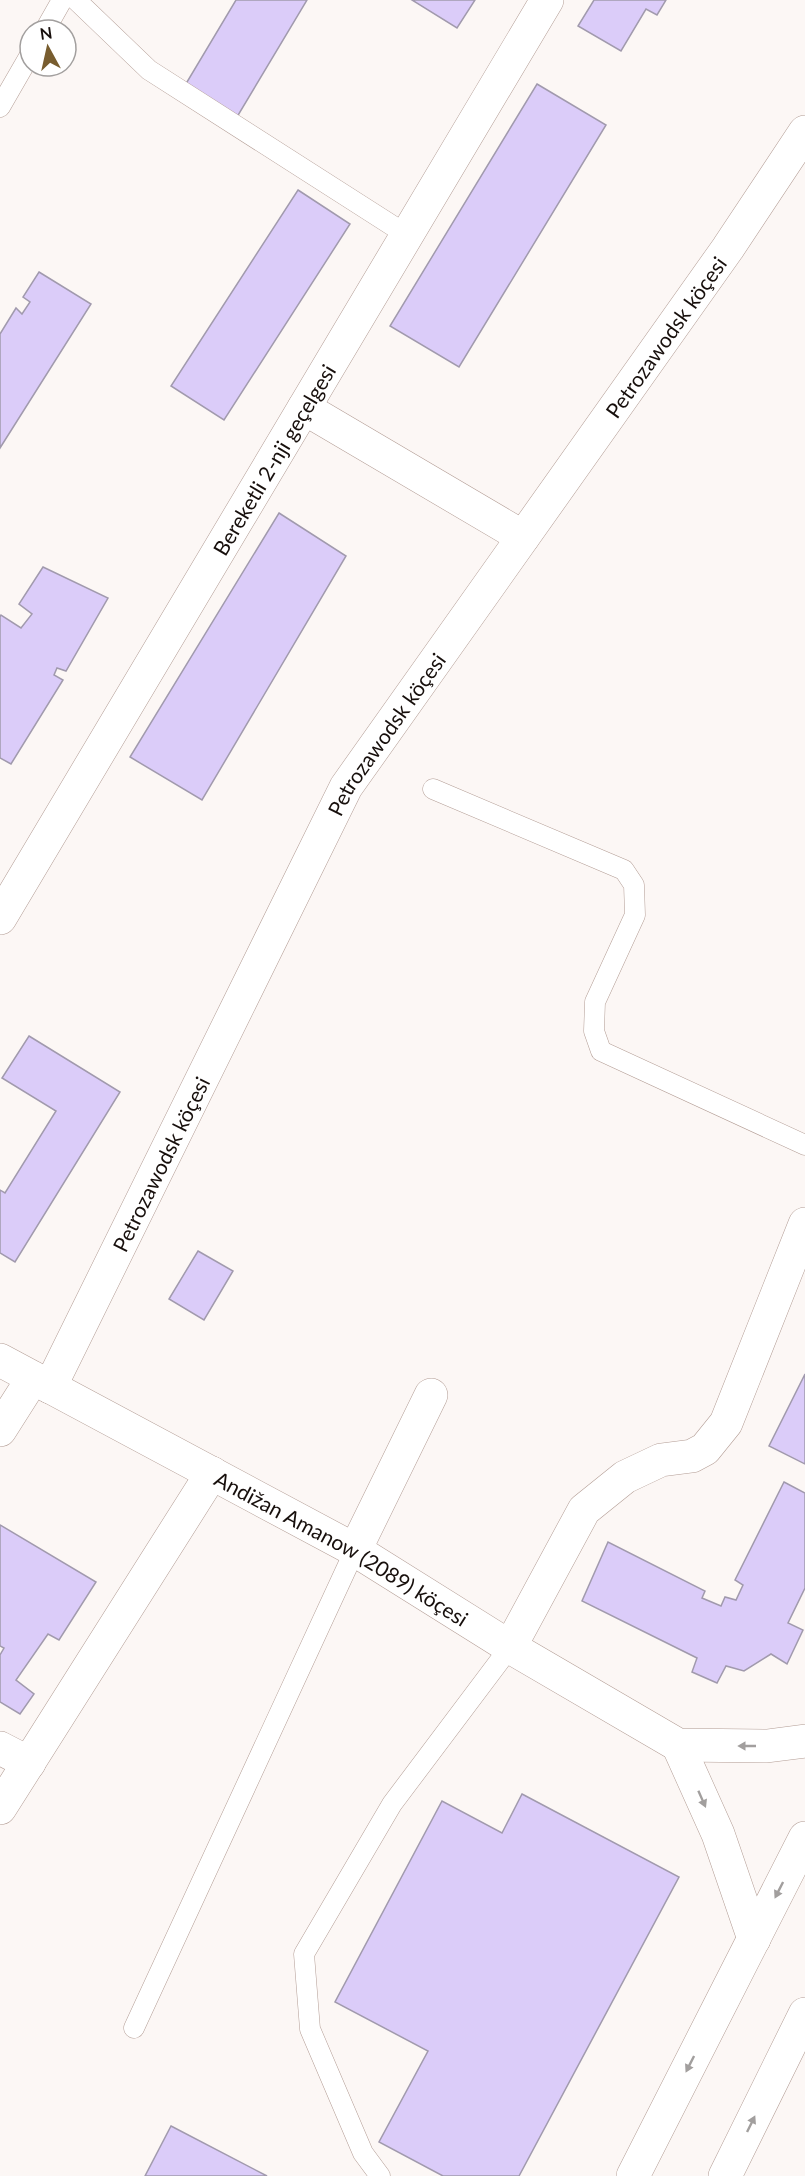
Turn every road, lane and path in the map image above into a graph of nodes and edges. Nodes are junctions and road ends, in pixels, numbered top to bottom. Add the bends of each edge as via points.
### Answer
1 (62, 0) edge
2 (76, 0) edge
3 (547, 0) edge
4 (52, 18) edge
5 (18, 76) edge
6 (0, 107) edge
7 (805, 132) edge
8 (407, 235) junction
9 (304, 408) junction
10 (523, 537) junction
11 (433, 789) dead end
12 (0, 918) edge
13 (805, 1145) edge
14 (805, 1224) edge
15 (0, 1360) edge
16 (42, 1383) junction
17 (431, 1395) dead end
18 (0, 1430) edge
19 (212, 1473) junction
20 (355, 1550) junction
21 (510, 1647) junction
22 (805, 1741) edge
23 (678, 1745) junction
24 (0, 1748) edge
25 (29, 1763) junction
26 (0, 1808) edge
27 (805, 1838) edge
28 (754, 1939) junction
29 (805, 2014) edge
30 (135, 2028) dead end
31 (380, 2176) edge
32 (633, 2176) edge
33 (725, 2176) edge

1 - 4 lane
2 - 8 lane via 149,70
3 - 8 street, Bereketli 2-nji geçelgesi
5 - 6 lane
7 - 10 street, Petrozawodsk köçesi via 721,258
8 - 9 street, Bereketli 2-nji geçelgesi
9 - 10 street
9 - 12 street, Bereketli 2-nji geçelgesi
10 - 16 street, Petrozawodsk köçesi via 346,787
11 - 13 lane via 624,870 634,885 635,915 595,1002 594,1031 601,1051
14 - 21 street via 726,1423 705,1449 692,1456 661,1460 625,1477 584,1510
15 - 16 street, Andižan Amanow (2089) köçesi
16 - 18 street, Petrozawodsk köçesi
16 - 19 street, Andižan Amanow (2089) köçesi
17 - 20 street
19 - 20 street, Andižan Amanow (2089) köçesi
19 - 25 street
20 - 21 street, Andižan Amanow (2089) köçesi
20 - 30 lane
21 - 23 street, Andižan Amanow (2089) köçesi
21 - 31 lane via 392,1804 304,1954 310,2030 363,2153
22 -> 23 street, Andižan Amanow (2089) köçesi via 767,1746
23 -> 28 street via 718,1834
24 - 25 street
25 - 26 street
27 -> 28 street
28 -> 32 street
33 -> 29 street

